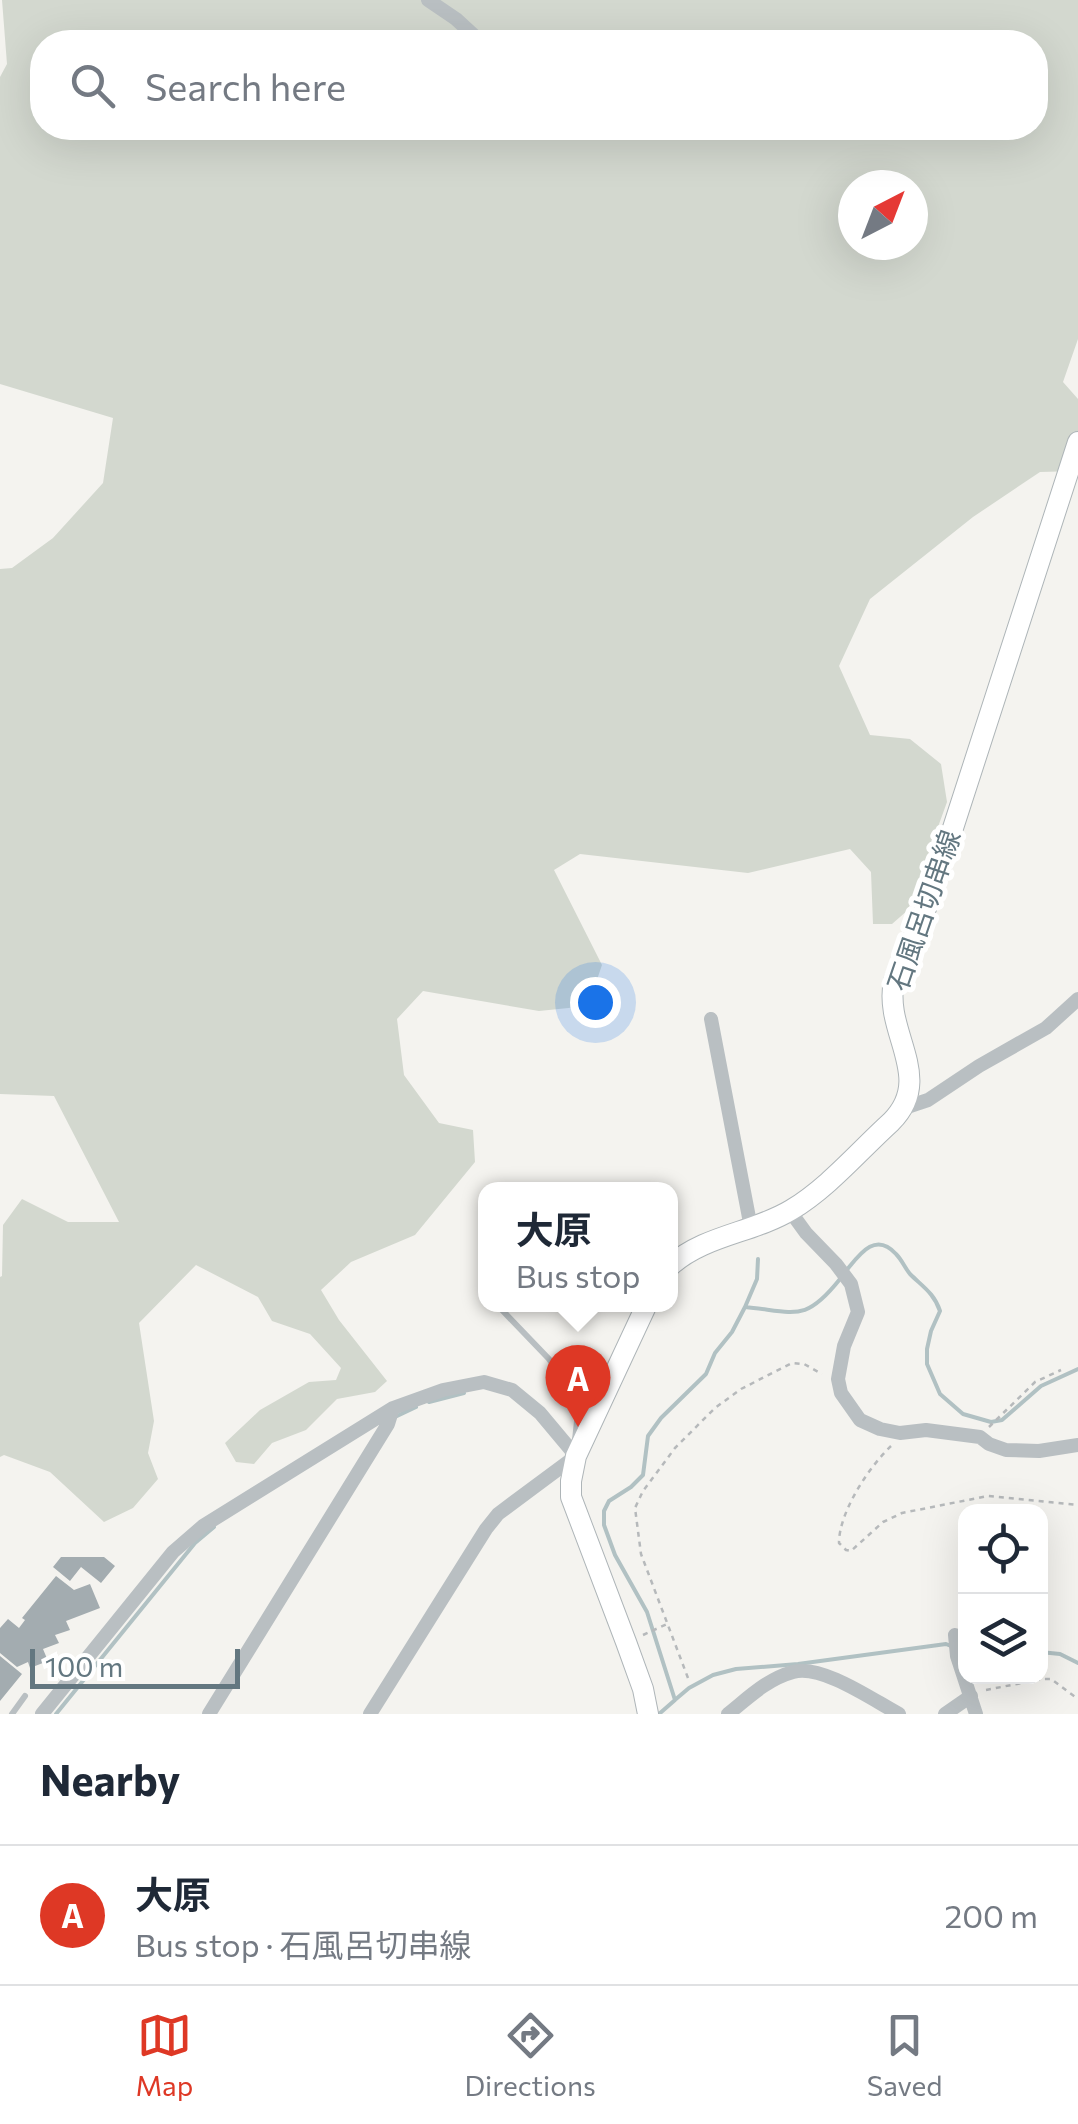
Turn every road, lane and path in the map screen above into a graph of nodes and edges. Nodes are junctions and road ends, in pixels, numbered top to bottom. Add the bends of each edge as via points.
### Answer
1 (428, 0) edge
2 (468, 30) edge
3 (1078, 442) edge
4 (1078, 998) edge
5 (711, 1019) dead end
6 (904, 1108) junction
7 (790, 1211) junction
8 (751, 1228) junction
9 (678, 1260) edge
10 (504, 1312) edge
11 (643, 1312) edge
12 (1062, 1370) dead end
13 (838, 1379) junction
14 (393, 1408) junction
15 (900, 1432) junction
16 (980, 1437) junction
17 (1078, 1445) edge
18 (576, 1456) junction
19 (1078, 1506) edge
20 (668, 1623) junction
21 (955, 1636) dead end
22 (626, 1642) junction
23 (688, 1678) dead end
24 (24, 1696) dead end
25 (972, 1696) junction
26 (1078, 1699) edge
27 (645, 1711) edge
28 (12, 1714) edge
29 (42, 1714) edge
30 (209, 1714) edge
31 (370, 1714) edge
32 (728, 1714) edge
33 (899, 1714) edge
34 (945, 1714) edge
35 (976, 1714) edge

1 - 2 street
3 - 6 main road, 石風呂切串線 via 930,899 894,981 892,1010 910,1070
4 - 6 street via 1046,1028
5 - 8 street
6 - 7 main road
7 - 8 main road
7 - 13 street via 851,1284 857,1302
8 - 9 main road
10 - 18 lane via 578,1402
11 - 18 main road
12 - 16 path via 1035,1382
13 - 15 street via 860,1420
13 - 20 path via 792,1363 741,1389 675,1448 643,1491 635,1508 641,1554
14 - 18 street via 484,1382 512,1390
14 - 29 street via 203,1526 173,1552
14 - 30 street
15 - 16 street
15 - 19 path via 848,1511 838,1536 846,1550 902,1513 988,1496
16 - 17 street via 1006,1450
18 - 22 main road via 571,1497
18 - 31 street via 486,1528
20 - 22 path
20 - 23 path
21 - 25 street
22 - 27 main road
24 - 28 lane
25 - 26 path via 1051,1679
25 - 34 street
25 - 35 street
32 - 33 street via 762,1686 795,1671 814,1671

